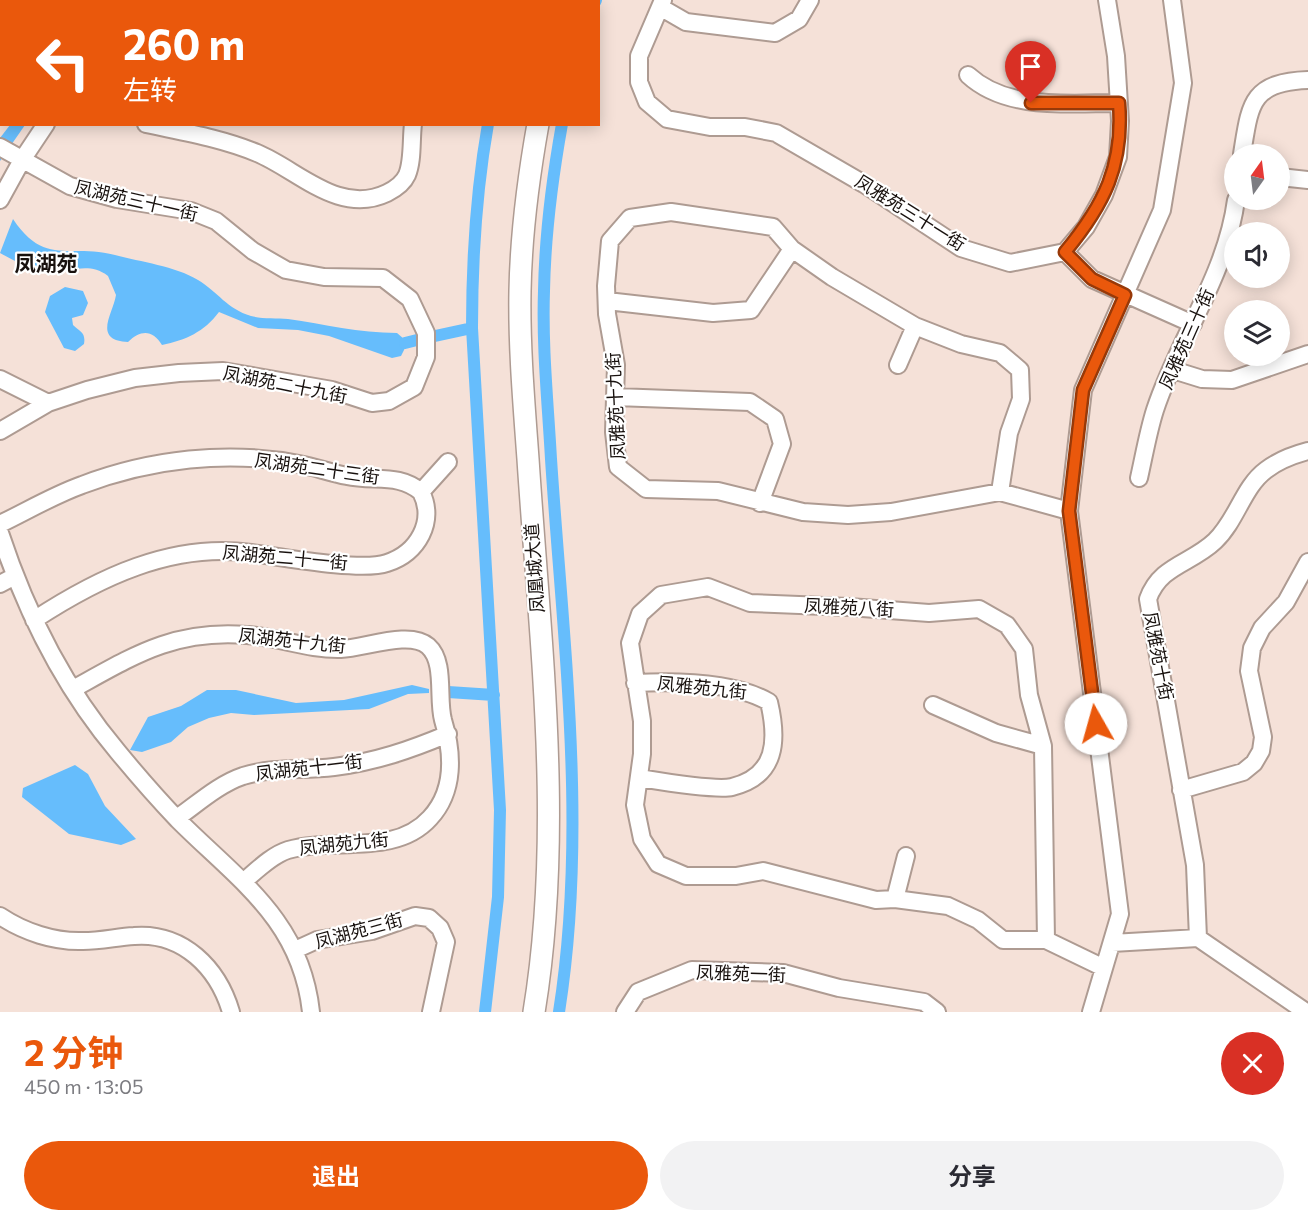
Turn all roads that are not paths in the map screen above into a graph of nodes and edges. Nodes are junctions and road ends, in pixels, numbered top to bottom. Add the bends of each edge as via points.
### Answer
1 (810, 0) edge
2 (1107, 0) edge
3 (1172, 0) edge
4 (662, 4) edge
5 (968, 75) dead end
6 (1308, 80) edge
7 (1119, 103) junction
8 (45, 126) edge
9 (156, 126) edge
10 (413, 126) edge
11 (524, 126) edge
12 (538, 126) edge
13 (1244, 144) edge
14 (0, 147) edge
15 (22, 160) junction
16 (1290, 178) edge
17 (1308, 180) edge
18 (0, 200) edge
19 (1234, 210) edge
20 (792, 249) junction
21 (1065, 252) junction
22 (1125, 295) junction
23 (607, 301) junction
24 (1193, 324) junction
25 (915, 326) junction
26 (426, 333) joint
27 (1308, 354) edge
28 (898, 365) dead end
29 (1173, 370) junction
30 (0, 379) edge
31 (616, 397) junction
32 (48, 403) junction
33 (0, 431) edge
34 (1308, 451) edge
35 (448, 462) dead end
36 (1139, 478) dead end
37 (421, 492) junction
38 (1000, 492) junction
39 (760, 503) junction
40 (1069, 511) junction
41 (0, 524) edge
42 (0, 533) edge
43 (1308, 562) edge
44 (15, 576) junction
45 (0, 584) edge
46 (34, 620) junction
47 (635, 683) junction
48 (73, 689) junction
49 (933, 705) dead end
50 (448, 734) junction
51 (1043, 746) junction
52 (639, 778) junction
53 (1181, 790) junction
54 (177, 818) junction
55 (906, 856) dead end
56 (244, 881) junction
57 (896, 899) junction
58 (0, 916) edge
59 (1198, 938) junction
60 (1046, 940) junction
61 (1112, 943) junction
62 (295, 950) junction
63 (1104, 969) junction
64 (231, 1012) edge
65 (311, 1012) edge
66 (431, 1012) edge
67 (521, 1012) edge
68 (534, 1012) edge
69 (625, 1012) edge
70 (937, 1012) edge
71 (1091, 1012) edge
72 (1306, 1012) edge

1 - 4 street via 799,19 775,33 686,22
2 - 7 street
3 - 22 street via 1183,83 1162,210
4 - 21 street, 凤雅苑三十一街 via 639,56 639,82 646,102 667,118 776,134 864,184 961,248 1010,263
5 - 7 street via 980,86 1031,103
6 - 13 street via 1271,86 1255,98
7 - 21 street via 1118,157 1095,211
8 - 15 street
9 - 10 street via 241,147 287,167 325,192 363,199 397,188 407,174
11 - 67 main road, 凤凰城大道 via 514,195 507,305 536,810 532,910
12 - 68 main road, 凤凰城大道 via 525,210 520,292 548,777 546,900
14 - 15 street, 凤湖苑三十一街
15 - 18 street
15 - 26 street, 凤湖苑三十一街 via 48,176 95,194 191,211 216,221 271,262 298,274 383,278 410,299
16 - 17 street
19 - 24 street, 凤雅苑三十街 via 1221,256
20 - 23 street via 751,310 713,313
20 - 23 street, 凤雅苑十九街 via 773,227 671,212 630,218 610,241
20 - 25 street, 凤雅苑十九街
21 - 22 street via 1092,279
22 - 24 street
22 - 40 street via 1083,390
23 - 31 street, 凤雅苑十九街 via 616,364
24 - 29 street, 凤雅苑三十街
25 - 28 street
25 - 38 street, 凤雅苑十九街 via 961,344 1000,353 1020,370 1021,399 1009,433
26 - 32 street, 凤湖苑二十九街 via 426,357 414,387 389,401 372,403 332,390 223,371 135,378
27 - 29 street via 1232,380 1202,379
29 - 36 street, 凤雅苑三十街 via 1155,410
30 - 32 street
31 - 39 street, 凤雅苑十九街 via 618,467 646,489 718,491
31 - 39 street via 750,402 775,419 782,444
32 - 33 street, 凤湖苑二十九街
34 - 53 street, 凤雅苑十街 via 1278,461 1265,471 1216,540 1198,555 1163,572 1153,584 1148,598 1149,614
35 - 37 street
37 - 41 street, 凤湖苑二十三街 via 398,479 366,479 297,463 184,460 83,484
37 - 46 street, 凤湖苑二十一街 via 427,504 424,529 402,557 385,564 309,561 218,550 191,554 108,577
38 - 39 street, 凤雅苑十九街 via 891,513 848,515 803,512
38 - 40 street
40 - 61 street via 1120,914
42 - 44 street
43 - 53 street via 1286,602 1262,628 1252,648 1249,671 1263,737 1261,751 1243,772
44 - 45 street
44 - 46 street
46 - 48 street
47 - 51 street, 凤雅苑八街 via 630,643 640,614 661,595 708,587 750,603 929,613 979,609 1008,625 1024,649 1029,695
47 - 52 street, 凤雅苑九街 via 642,722
47 - 52 street, 凤雅苑九街 via 663,681 751,691 769,702 775,728 772,757 756,777 730,788
48 - 50 street, 凤湖苑十九街 via 138,652 191,638 246,634 337,649 405,638 429,647 436,658 439,703
48 - 54 street via 117,751
49 - 51 street via 996,733
50 - 54 street, 凤湖苑十一街 via 407,752 358,764 290,767 241,777
50 - 56 street, 凤湖苑九街 via 448,787 441,805 414,832 396,839 285,851
51 - 60 street, 凤雅苑八街
52 - 57 street, 凤雅苑九街 via 635,805 642,839 657,864 686,876 736,876 763,871 876,900
53 - 59 street, 凤雅苑十街 via 1196,865
54 - 56 street
55 - 57 street
56 - 62 street via 268,906
57 - 60 street, 凤雅苑九街 via 948,906 978,920 1003,940
58 - 64 street via 57,939 158,936 179,944 214,973
59 - 61 street
59 - 72 street
60 - 63 street
61 - 63 street
62 - 65 street
62 - 66 street, 凤湖苑三街 via 317,940 372,931 414,916 429,918 440,928 446,942
63 - 71 street
69 - 70 street, 凤雅苑一街 via 639,992 692,970 783,973 839,988 924,1002

